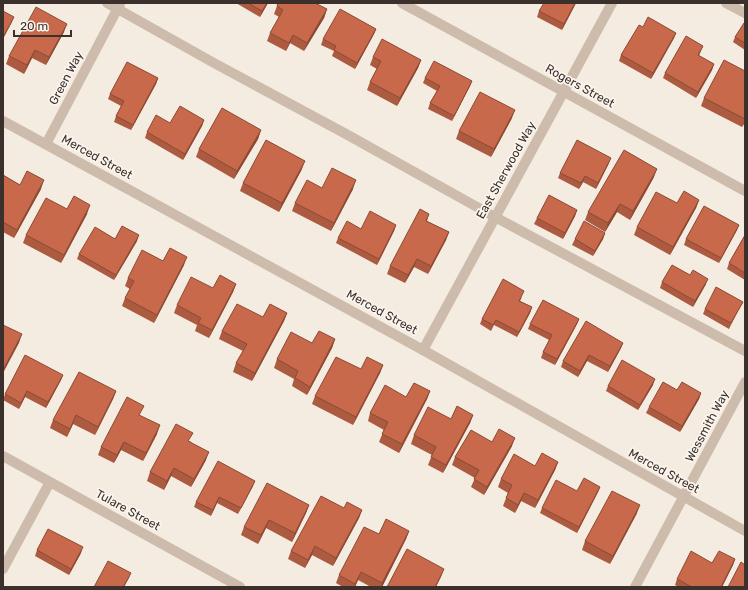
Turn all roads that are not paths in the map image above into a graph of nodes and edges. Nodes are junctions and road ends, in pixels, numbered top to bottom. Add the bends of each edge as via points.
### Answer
1 (107, 3) edge
2 (402, 3) edge
3 (612, 3) edge
4 (726, 3) edge
5 (119, 6) edge
6 (745, 13) edge
7 (563, 92) junction
8 (3, 121) edge
9 (46, 144) junction
10 (745, 191) edge
11 (495, 217) junction
12 (423, 350) junction
13 (745, 351) edge
14 (745, 382) edge
15 (3, 456) edge
16 (50, 482) junction
17 (683, 497) junction
18 (745, 531) edge
19 (3, 570) edge
20 (240, 587) edge
21 (635, 587) edge

1 - 5 street
2 - 7 street, Rogers Street
3 - 7 street, East Sherwood Way
4 - 6 street
5 - 9 street, Green Way
5 - 11 street via 214,63
7 - 10 street, Rogers Street
7 - 11 street, East Sherwood Way
8 - 9 street, Merced Street
9 - 12 street, Merced Street
11 - 12 street, East Sherwood Way
11 - 13 street
12 - 17 street, Merced Street
14 - 17 street, Wessmith Way
15 - 16 street, Tulare Street
16 - 19 street
16 - 20 street, Tulare Street
17 - 18 street, Merced Street
17 - 21 street, Wessmith Way

